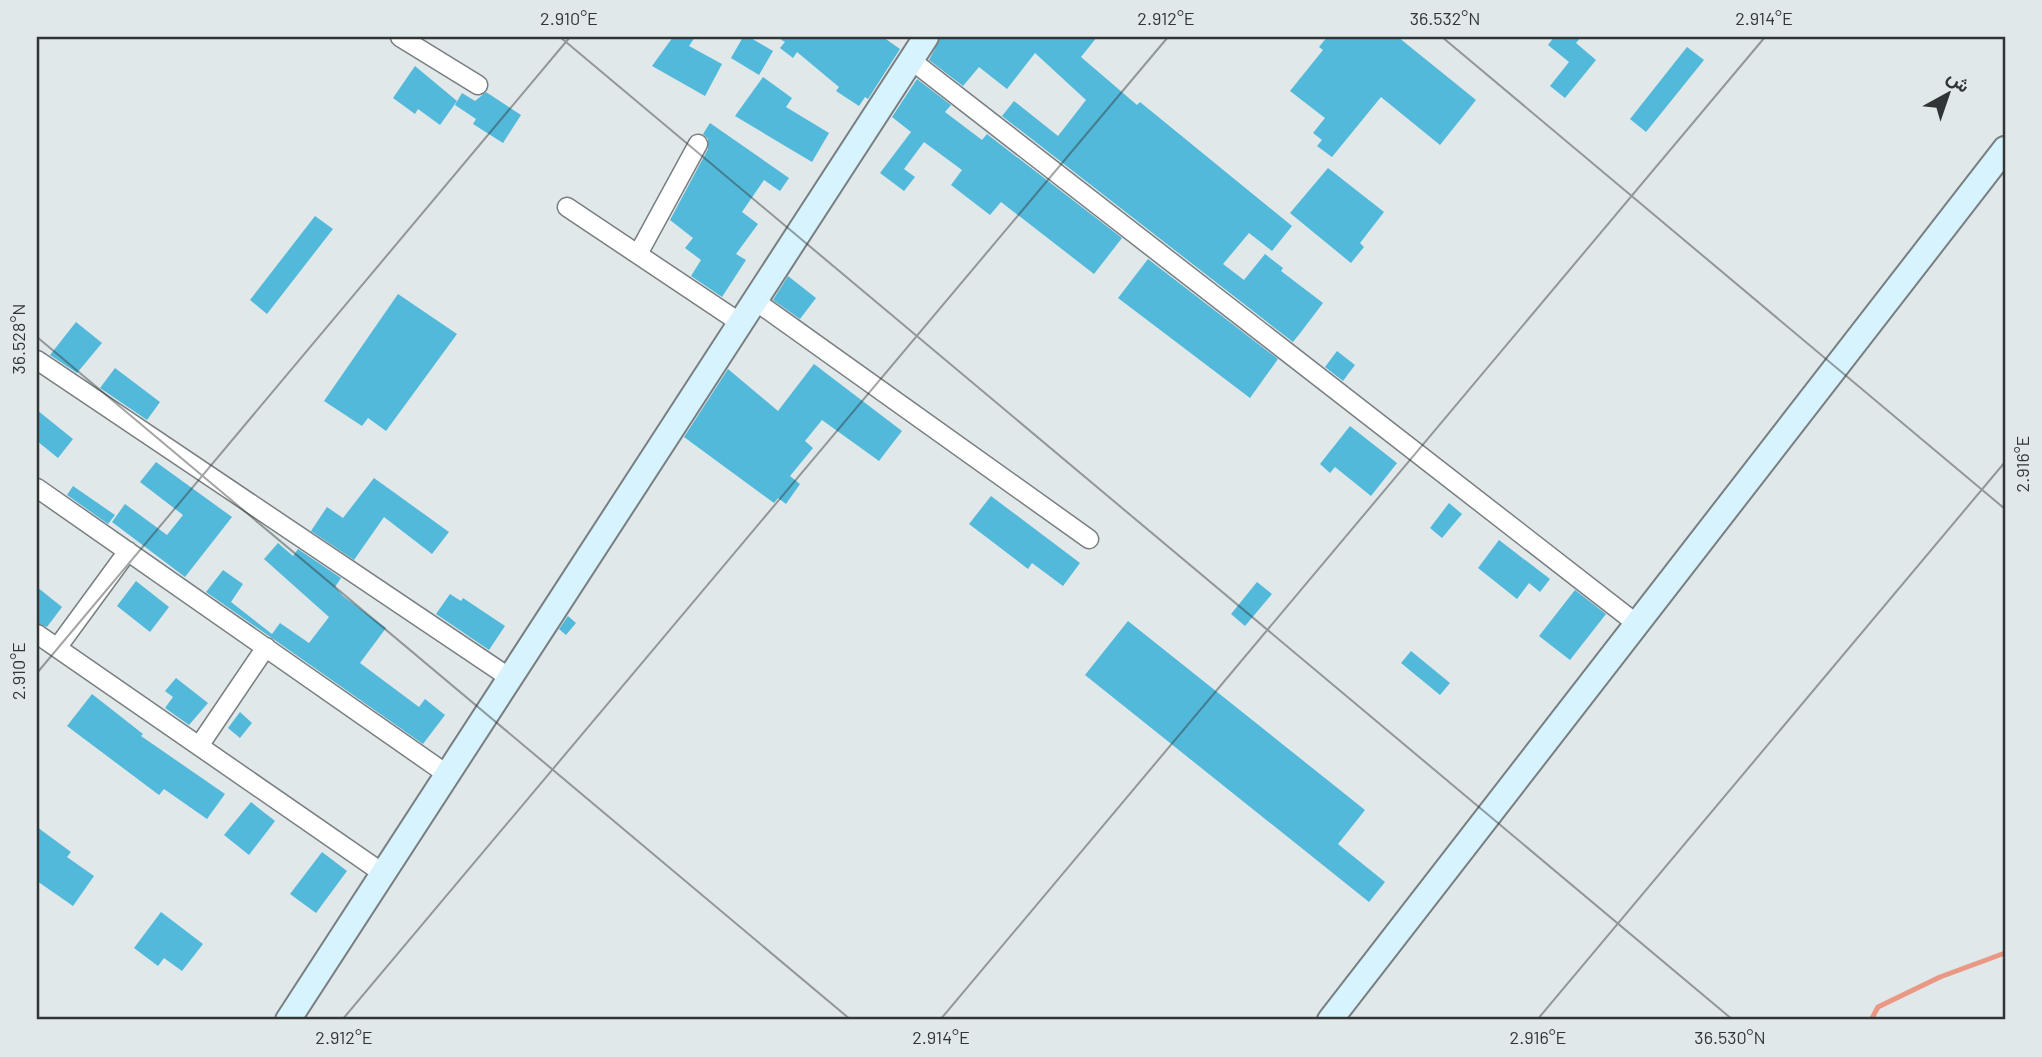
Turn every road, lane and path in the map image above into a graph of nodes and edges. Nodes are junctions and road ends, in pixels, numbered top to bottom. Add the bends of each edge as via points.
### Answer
1 (400, 37) edge
2 (926, 37) edge
3 (911, 61) junction
4 (478, 85) dead end
5 (698, 144) dead end
6 (2005, 149) edge
7 (567, 207) dead end
8 (638, 254) junction
9 (754, 300) junction
10 (739, 322) junction
11 (37, 360) edge
12 (37, 488) edge
13 (1089, 539) dead end
14 (128, 551) junction
15 (1637, 624) junction
16 (37, 634) edge
17 (57, 648) junction
18 (266, 648) junction
19 (510, 678) junction
20 (199, 746) junction
21 (448, 775) junction
22 (384, 874) junction
23 (288, 1020) edge
24 (1330, 1020) edge

1 - 4 street
2 - 3 main road
3 - 9 main road
3 - 15 street
5 - 8 street
6 - 15 main road
7 - 8 street
8 - 10 street
9 - 10 main road
9 - 13 street
10 - 19 main road
11 - 19 street
12 - 14 street
14 - 17 street
14 - 18 street
15 - 24 main road
16 - 17 street
17 - 20 street
18 - 20 street
18 - 21 street
19 - 21 main road
20 - 22 street
21 - 22 main road
22 - 23 main road

